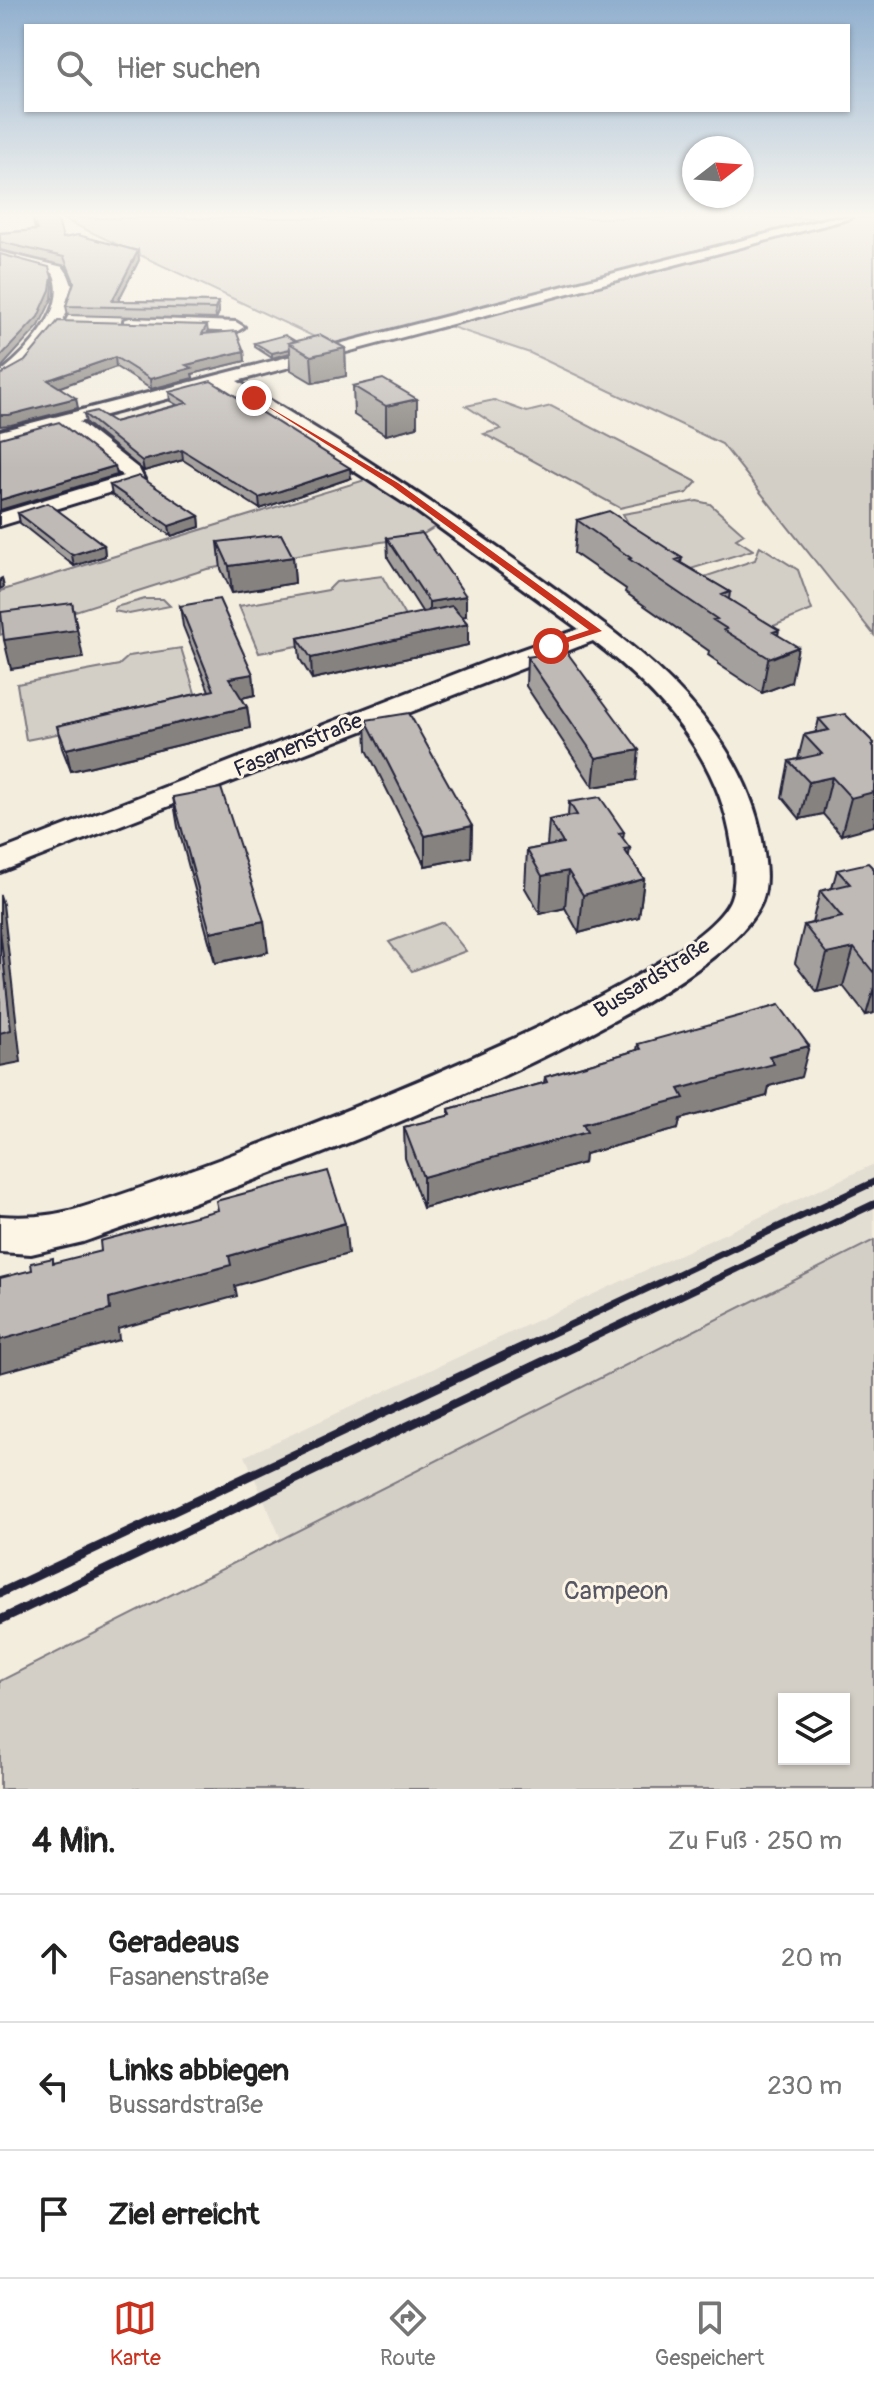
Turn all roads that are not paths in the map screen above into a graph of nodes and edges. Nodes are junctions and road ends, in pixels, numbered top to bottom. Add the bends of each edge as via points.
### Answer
1 (64, 301) edge
2 (516, 301) edge
3 (112, 323) edge
4 (236, 327) dead end
5 (0, 381) edge
6 (225, 381) junction
7 (65, 421) junction
8 (0, 437) edge
9 (0, 520) edge
10 (597, 631) junction
11 (0, 862) edge
12 (0, 1234) edge

1 - 5 street via 59,322
2 - 6 street
3 - 4 street
6 - 7 street
6 - 10 street, Bussardstraße via 395,485
7 - 8 street
7 - 9 street via 134,479
10 - 11 street, Fasanenstraße
10 - 12 street, Bussardstraße via 656,680 711,747 727,779 744,821 750,867 747,901 732,923 683,963 508,1059 83,1225 31,1236

